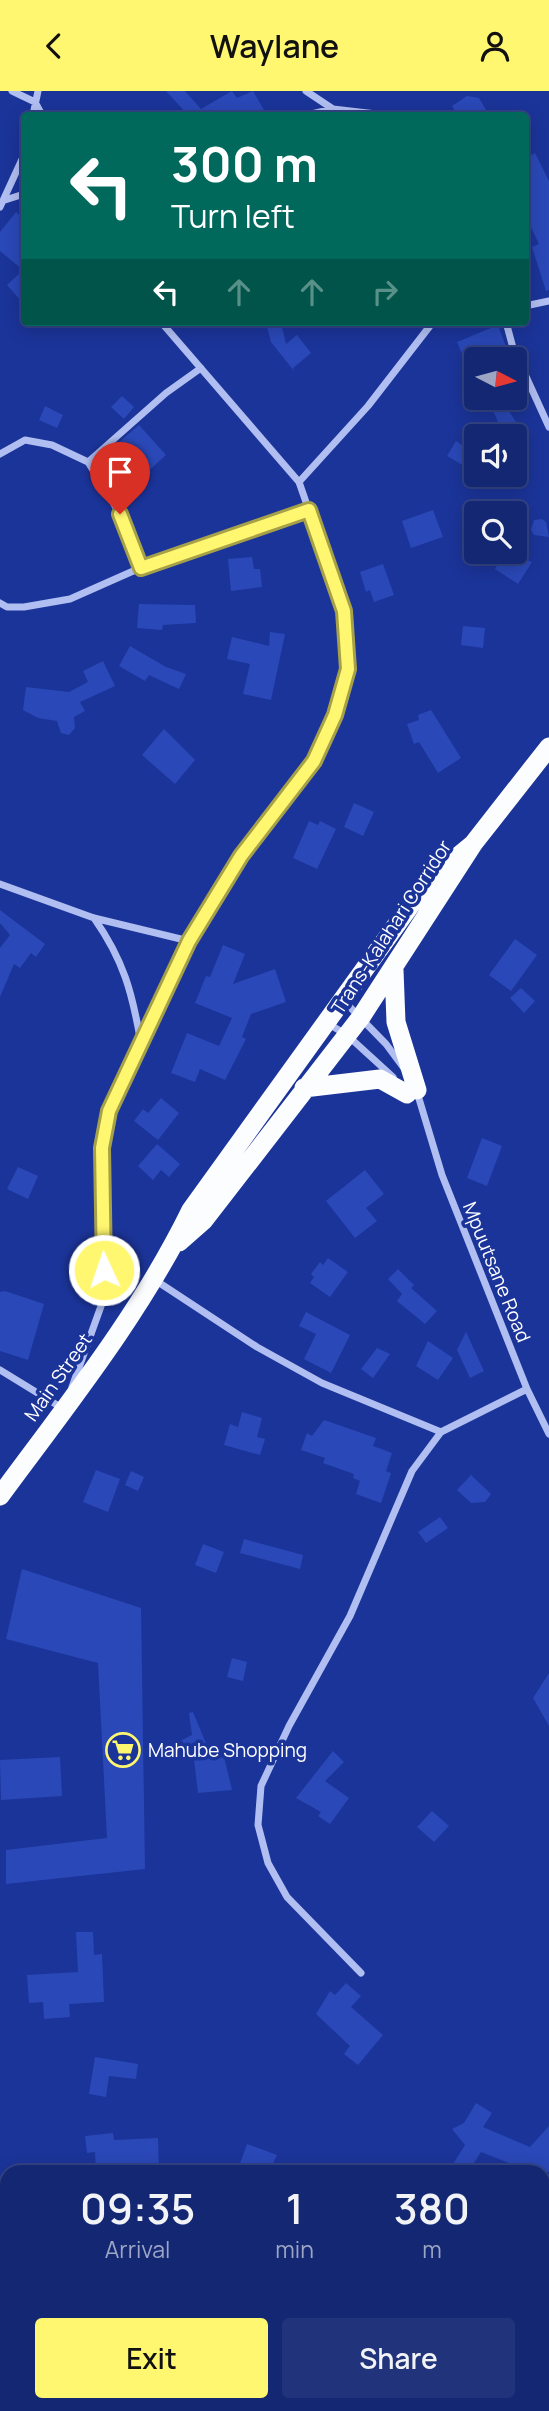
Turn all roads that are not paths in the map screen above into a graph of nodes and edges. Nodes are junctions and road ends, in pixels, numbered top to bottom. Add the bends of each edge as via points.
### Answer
1 (12, 91) edge
2 (38, 91) edge
3 (306, 91) edge
4 (36, 101) junction
5 (333, 109) junction
6 (34, 112) edge
7 (41, 112) edge
8 (320, 112) edge
9 (359, 112) edge
10 (21, 162) edge
11 (21, 195) edge
12 (2, 204) edge
13 (549, 301) edge
14 (529, 305) edge
15 (164, 326) edge
16 (430, 326) edge
17 (507, 326) edge
18 (201, 368) junction
19 (549, 427) edge
20 (0, 454) edge
21 (88, 462) junction
22 (299, 482) junction
23 (309, 510) junction
24 (141, 568) junction
25 (0, 603) edge
26 (549, 747) edge
27 (473, 844) junction
28 (0, 884) edge
29 (94, 918) junction
30 (189, 941) junction
31 (394, 970) junction
32 (342, 1000) junction
33 (361, 1017) junction
34 (326, 1022) junction
35 (347, 1035) junction
36 (142, 1044) junction
37 (303, 1088) junction
38 (412, 1092) junction
39 (173, 1247) junction
40 (152, 1277) junction
41 (0, 1370) edge
42 (527, 1389) junction
43 (64, 1409) junction
44 (441, 1431) junction
45 (549, 1434) edge
46 (0, 1496) edge
47 (361, 1973) dead end

1 - 4 street
2 - 4 street
3 - 5 street
4 - 6 street
4 - 7 street
5 - 8 street
5 - 9 street
10 - 12 street
11 - 12 street
13 - 14 street
15 - 18 street
16 - 22 street via 368,406
17 - 19 street
18 - 21 street
18 - 22 street
20 - 21 street via 25,440 52,445
21 - 24 street via 120,514
22 - 23 street
23 - 24 street
23 - 30 street via 344,611 348,669 335,715 314,761 241,856
24 - 25 street via 71,599 24,607
26 - 27 highway, Trans-Kalahari Corridor
27 - 31 highway, Trans-Kalahari Corridor
27 - 32 highway, Trans-Kalahari Corridor via 428,881
28 - 29 street
29 - 30 street
29 - 36 street via 115,948 130,983
30 - 36 street
31 - 33 highway, Trans-Kalahari Corridor
31 - 38 highway via 396,1022
32 - 33 street, Mpuutsane Road
32 - 34 highway, Trans-Kalahari Corridor
33 - 35 highway, Trans-Kalahari Corridor
33 - 38 street, Mpuutsane Road via 392,1052
34 - 35 street, Mpuutsane Road
34 - 39 highway, Main Street via 191,1210
35 - 37 highway, Main Street
35 - 38 street, Mpuutsane Road
36 - 43 street via 109,1111 102,1148 105,1295
37 - 38 highway via 380,1079
37 - 39 highway, Main Street via 204,1220
38 - 42 street, Mpuutsane Road via 427,1118 442,1175
39 - 40 highway, Main Street
40 - 43 highway, Main Street
40 - 44 street via 257,1347 323,1383
41 - 43 street
42 - 44 street
42 - 45 street, Mpuutsane Road
43 - 46 highway, Main Street
44 - 47 street via 412,1471 350,1616 261,1786 258,1825 268,1863 287,1897

